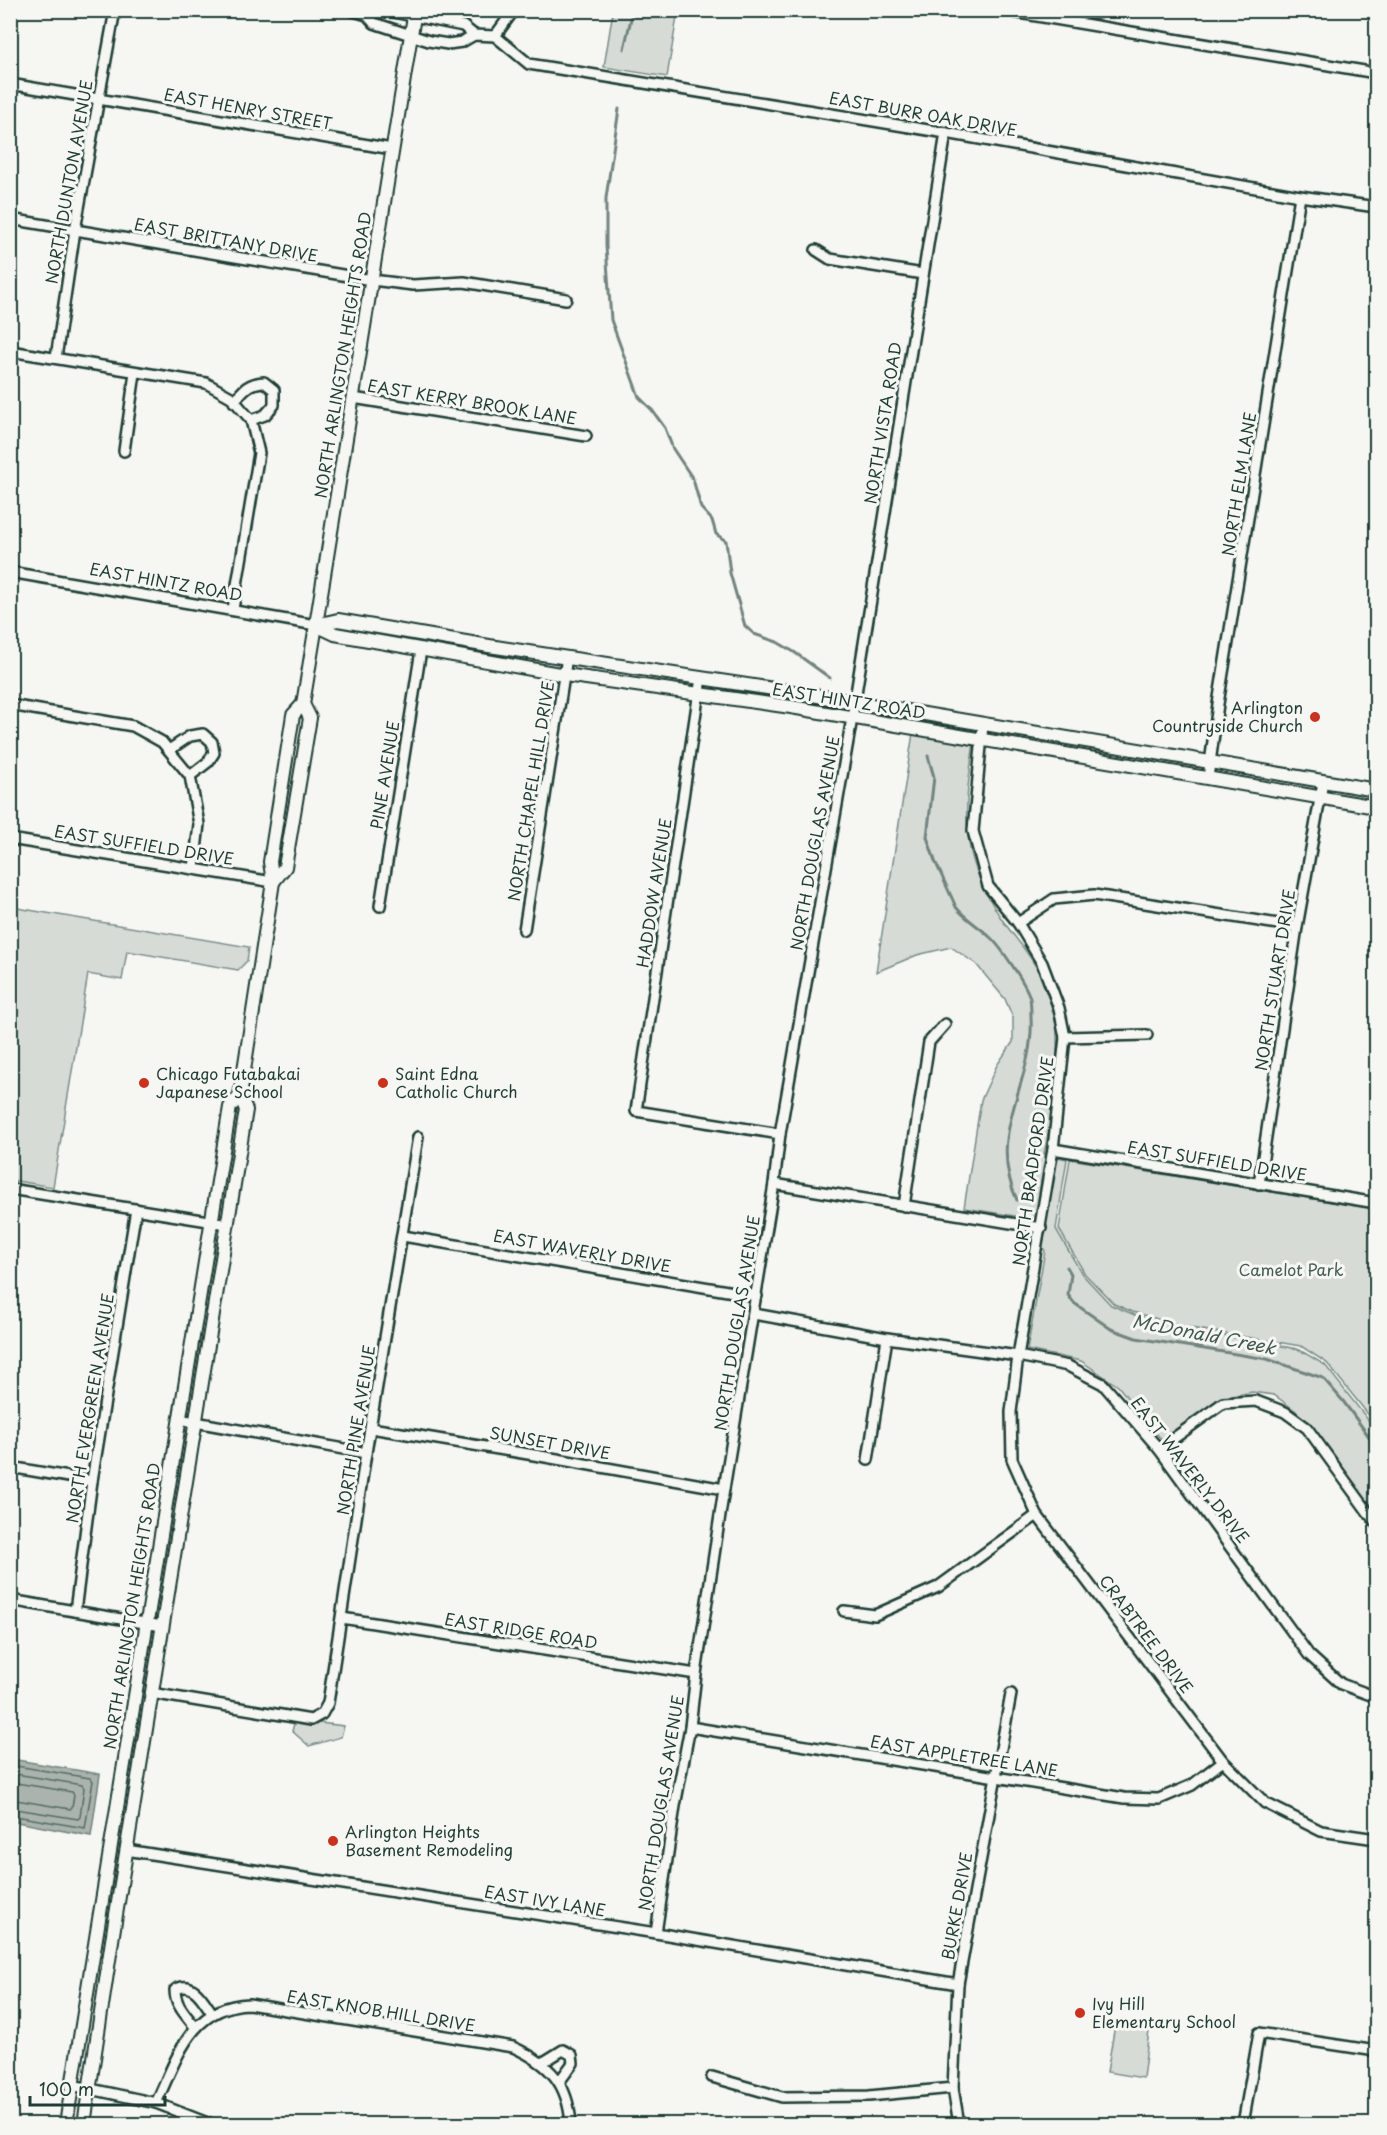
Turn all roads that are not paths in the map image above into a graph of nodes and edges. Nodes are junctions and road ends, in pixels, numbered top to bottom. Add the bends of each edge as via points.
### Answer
1 (115, 10) edge
2 (350, 10) edge
3 (383, 10) edge
4 (514, 10) edge
5 (1001, 10) edge
6 (371, 13) edge
7 (415, 13) edge
8 (1049, 15) edge
9 (474, 35) junction
10 (411, 36) junction
11 (495, 36) junction
12 (1377, 73) edge
13 (10, 84) edge
14 (99, 98) junction
15 (946, 132) junction
16 (392, 149) junction
17 (1300, 196) junction
18 (1377, 207) edge
19 (10, 219) edge
20 (75, 230) junction
21 (816, 250) dead end
22 (923, 274) junction
23 (372, 280) junction
24 (566, 299) dead end
25 (10, 351) edge
26 (56, 358) junction
27 (135, 373) junction
28 (353, 398) junction
29 (234, 402) junction
30 (250, 420) junction
31 (586, 436) dead end
32 (124, 451) dead end
33 (10, 572) edge
34 (233, 609) junction
35 (316, 625) junction
36 (421, 650) junction
37 (567, 657) junction
38 (565, 675) junction
39 (701, 678) junction
40 (699, 694) junction
41 (854, 703) junction
42 (303, 704) junction
43 (10, 705) edge
44 (852, 718) junction
45 (983, 725) junction
46 (981, 740) junction
47 (169, 750) junction
48 (1210, 762) junction
49 (190, 776) junction
50 (1208, 778) junction
51 (1323, 782) junction
52 (1377, 790) edge
53 (1320, 797) junction
54 (1377, 807) edge
55 (10, 839) edge
56 (194, 868) junction
57 (273, 882) junction
58 (380, 906) dead end
59 (1018, 924) junction
60 (1297, 927) junction
61 (524, 930) dead end
62 (945, 1024) dead end
63 (1147, 1035) dead end
64 (1065, 1037) junction
65 (240, 1096) junction
66 (780, 1134) junction
67 (418, 1137) dead end
68 (1053, 1149) junction
69 (774, 1184) junction
70 (1259, 1184) junction
71 (10, 1189) edge
72 (1377, 1203) edge
73 (904, 1206) junction
74 (136, 1209) junction
75 (212, 1222) junction
76 (227, 1224) junction
77 (1041, 1228) junction
78 (403, 1236) junction
79 (757, 1296) junction
80 (754, 1314) junction
81 (887, 1338) junction
82 (1018, 1356) junction
83 (179, 1419) junction
84 (195, 1422) junction
85 (371, 1428) junction
86 (1159, 1449) junction
87 (366, 1453) junction
88 (868, 1460) dead end
89 (10, 1467) edge
90 (92, 1481) junction
91 (724, 1489) junction
92 (1037, 1515) junction
93 (1377, 1523) edge
94 (10, 1600) edge
95 (75, 1611) junction
96 (844, 1611) dead end
97 (342, 1618) junction
98 (146, 1623) junction
99 (162, 1626) junction
100 (696, 1674) junction
101 (151, 1693) junction
102 (1011, 1694) dead end
103 (1377, 1697) edge
104 (690, 1727) junction
105 (1223, 1761) junction
106 (996, 1776) junction
107 (1377, 1839) edge
108 (126, 1850) junction
109 (656, 1933) junction
110 (958, 1983) junction
111 (212, 2013) junction
112 (195, 2027) junction
113 (1377, 2051) edge
114 (542, 2063) junction
115 (712, 2077) dead end
116 (559, 2082) junction
117 (72, 2085) junction
118 (91, 2088) junction
119 (954, 2088) junction
120 (156, 2103) junction
121 (66, 2124) edge
122 (84, 2124) edge
123 (210, 2124) edge
124 (572, 2124) edge
125 (959, 2124) edge
126 (1243, 2124) edge

1 - 14 street, NORTH DUNTON AVENUE
2 - 6 street
3 - 7 street
4 - 11 street
5 - 8 street
6 - 10 street via 374,23
7 - 9 street via 463,26
7 - 10 main road, NORTH ARLINGTON HEIGHTS ROAD
8 - 12 street
9 - 10 street via 448,44
9 - 11 street
10 - 16 main road, NORTH ARLINGTON HEIGHTS ROAD
11 - 15 street, EAST BURR OAK DRIVE via 529,64
13 - 14 street, EAST HENRY STREET
14 - 16 street, EAST HENRY STREET
14 - 20 street, NORTH DUNTON AVENUE
15 - 17 street, EAST BURR OAK DRIVE
15 - 22 street, NORTH VISTA ROAD
16 - 23 main road, NORTH ARLINGTON HEIGHTS ROAD
17 - 18 street, EAST BURR OAK DRIVE
17 - 48 street, NORTH ELM LANE
19 - 20 street, EAST BRITTANY DRIVE
20 - 23 street, EAST BRITTANY DRIVE
20 - 26 street, NORTH DUNTON AVENUE
21 - 22 street via 830,259
22 - 41 street, NORTH VISTA ROAD
23 - 24 street, EAST BRITTANY DRIVE via 413,285 464,282
23 - 28 main road, NORTH ARLINGTON HEIGHTS ROAD
25 - 26 street
26 - 27 street
27 - 29 street via 206,383
27 - 32 street
28 - 31 street, EAST KERRY BROOK LANE
28 - 35 main road, NORTH ARLINGTON HEIGHTS ROAD
29 - 30 street
29 - 30 street via 251,383 264,382 274,390 274,405 265,415
30 - 34 street via 259,453
33 - 34 street, EAST HINTZ ROAD
34 - 35 street, EAST HINTZ ROAD
35 - 36 main road, EAST HINTZ ROAD via 335,634
35 - 37 main road, EAST HINTZ ROAD via 338,620
35 - 42 main road, NORTH ARLINGTON HEIGHTS ROAD
36 - 38 main road, EAST HINTZ ROAD
36 - 58 street, PINE AVENUE
37 - 38 street, NORTH CHAPEL HILL DRIVE
37 - 39 main road, EAST HINTZ ROAD
38 - 40 main road, EAST HINTZ ROAD
38 - 61 street, NORTH CHAPEL HILL DRIVE
39 - 40 street, HADDOW AVENUE
39 - 41 main road, EAST HINTZ ROAD
40 - 44 main road, EAST HINTZ ROAD
40 - 66 street, HADDOW AVENUE via 636,1112
41 - 44 street, NORTH VISTA ROAD
41 - 45 main road, EAST HINTZ ROAD
42 - 57 main road, NORTH ARLINGTON HEIGHTS ROAD via 293,716 270,862
42 - 57 main road, NORTH ARLINGTON HEIGHTS ROAD via 310,718 289,844 285,867
43 - 47 street via 133,726
44 - 46 main road, EAST HINTZ ROAD
44 - 66 street, NORTH DOUGLAS AVENUE
45 - 46 street, NORTH BRADFORD DRIVE
45 - 48 main road, EAST HINTZ ROAD
46 - 50 main road, EAST HINTZ ROAD
46 - 59 street, NORTH BRADFORD DRIVE via 973,831 988,886
47 - 49 street
47 - 49 street via 190,736 202,734 212,742 214,753
48 - 50 street, NORTH ELM LANE
48 - 51 main road, EAST HINTZ ROAD
49 - 56 street via 199,824
50 - 53 main road, EAST HINTZ ROAD
51 - 52 main road, EAST HINTZ ROAD
51 - 53 street, NORTH STUART DRIVE
53 - 54 main road, EAST HINTZ ROAD
53 - 60 street, NORTH STUART DRIVE
55 - 56 street, EAST SUFFIELD DRIVE
56 - 57 street, EAST SUFFIELD DRIVE
57 - 65 main road, NORTH ARLINGTON HEIGHTS ROAD
59 - 60 street via 1054,899 1094,895
59 - 64 street, NORTH BRADFORD DRIVE via 1042,963
60 - 70 street, NORTH STUART DRIVE
62 - 73 street via 929,1042
63 - 64 street
64 - 68 street, NORTH BRADFORD DRIVE
65 - 75 main road, NORTH ARLINGTON HEIGHTS ROAD via 230,1107
65 - 76 main road, NORTH ARLINGTON HEIGHTS ROAD via 246,1110
66 - 69 street, NORTH DOUGLAS AVENUE
67 - 78 street, NORTH PINE AVENUE
68 - 70 street, EAST SUFFIELD DRIVE
68 - 77 street, NORTH BRADFORD DRIVE
69 - 73 street
69 - 79 street, NORTH DOUGLAS AVENUE
70 - 72 street, EAST SUFFIELD DRIVE
71 - 74 street
73 - 77 street
74 - 75 street
74 - 90 street, NORTH EVERGREEN AVENUE
75 - 76 street
75 - 83 main road, NORTH ARLINGTON HEIGHTS ROAD
76 - 84 main road, NORTH ARLINGTON HEIGHTS ROAD
77 - 82 street, NORTH BRADFORD DRIVE
78 - 79 street, EAST WAVERLY DRIVE
78 - 85 street, NORTH PINE AVENUE
79 - 80 street, NORTH DOUGLAS AVENUE
80 - 81 street, EAST WAVERLY DRIVE
80 - 91 street, NORTH DOUGLAS AVENUE
81 - 82 street, EAST WAVERLY DRIVE
81 - 88 street
82 - 86 street, EAST WAVERLY DRIVE via 1068,1366 1103,1384
82 - 92 street, CRABTREE DRIVE via 1011,1412 1012,1459
83 - 84 street
83 - 98 main road, NORTH ARLINGTON HEIGHTS ROAD
84 - 87 street
84 - 99 main road, NORTH ARLINGTON HEIGHTS ROAD
85 - 87 street, NORTH PINE AVENUE
85 - 91 street, SUNSET DRIVE
86 - 93 street via 1223,1403 1256,1401 1285,1412 1307,1428
86 - 103 street, EAST WAVERLY DRIVE via 1310,1655 1341,1684
87 - 97 street, NORTH PINE AVENUE
89 - 90 street
90 - 95 street, NORTH EVERGREEN AVENUE
91 - 100 street, NORTH DOUGLAS AVENUE
92 - 96 street via 938,1587 875,1615
92 - 105 street, CRABTREE DRIVE
94 - 95 street
95 - 98 street
97 - 100 street, EAST RIDGE ROAD
97 - 101 street, NORTH PINE AVENUE via 328,1703 322,1714 311,1719
98 - 99 street
98 - 117 main road, NORTH ARLINGTON HEIGHTS ROAD
99 - 101 main road, NORTH ARLINGTON HEIGHTS ROAD
100 - 104 street, NORTH DOUGLAS AVENUE
101 - 108 main road, NORTH ARLINGTON HEIGHTS ROAD
102 - 106 street, BURKE DRIVE
104 - 106 street, EAST APPLETREE LANE
104 - 109 street, NORTH DOUGLAS AVENUE
105 - 106 street, EAST APPLETREE LANE via 1192,1785 1159,1799 1124,1798
105 - 107 street, CRABTREE DRIVE via 1265,1803 1321,1831
106 - 110 street, BURKE DRIVE
108 - 109 street, EAST IVY LANE
108 - 118 main road, NORTH ARLINGTON HEIGHTS ROAD
109 - 110 street, EAST IVY LANE
110 - 119 street, BURKE DRIVE
111 - 112 street, EAST KNOB HILL DRIVE
111 - 112 street via 195,1990 188,1986 175,1990 177,2004
111 - 114 street, EAST KNOB HILL DRIVE via 233,2005 265,2007 513,2047
112 - 120 street, EAST KNOB HILL DRIVE
113 - 126 street via 1259,2033
114 - 116 street, EAST KNOB HILL DRIVE
114 - 116 street via 563,2050 572,2055 573,2063
115 - 119 street via 782,2097 869,2096
116 - 124 street, EAST KNOB HILL DRIVE via 569,2103
117 - 118 street
117 - 121 main road, NORTH ARLINGTON HEIGHTS ROAD
118 - 120 street
118 - 122 main road, NORTH ARLINGTON HEIGHTS ROAD
119 - 125 street, BURKE DRIVE
120 - 123 street

